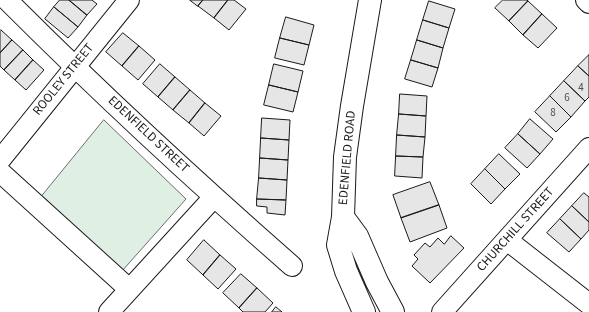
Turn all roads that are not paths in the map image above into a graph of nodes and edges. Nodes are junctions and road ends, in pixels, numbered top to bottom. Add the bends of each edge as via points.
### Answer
1 (7, 0) edge
2 (129, 0) edge
3 (370, 0) edge
4 (586, 0) edge
5 (589, 3) edge
6 (74, 67) junction
7 (589, 148) edge
8 (0, 160) edge
9 (0, 172) edge
10 (214, 197) junction
11 (343, 217) junction
12 (508, 240) junction
13 (292, 266) dead end
14 (129, 289) junction
15 (589, 304) edge
16 (109, 312) edge
17 (364, 312) edge
18 (393, 312) edge
19 (442, 312) edge

1 - 6 street, EDENFIELD STREET
2 - 6 street, ROOLEY STREET
3 - 11 main road, EDENFIELD ROAD via 345,157
4 - 5 street
6 - 8 street, ROOLEY STREET
6 - 10 street, EDENFIELD STREET
7 - 12 street, CHURCHILL STREET
9 - 14 street
10 - 13 street, EDENFIELD STREET
10 - 14 street
11 - 17 main road, EDENFIELD ROAD via 338,245
11 - 18 main road via 357,236
12 - 15 street
12 - 19 street, CHURCHILL STREET
14 - 16 street

